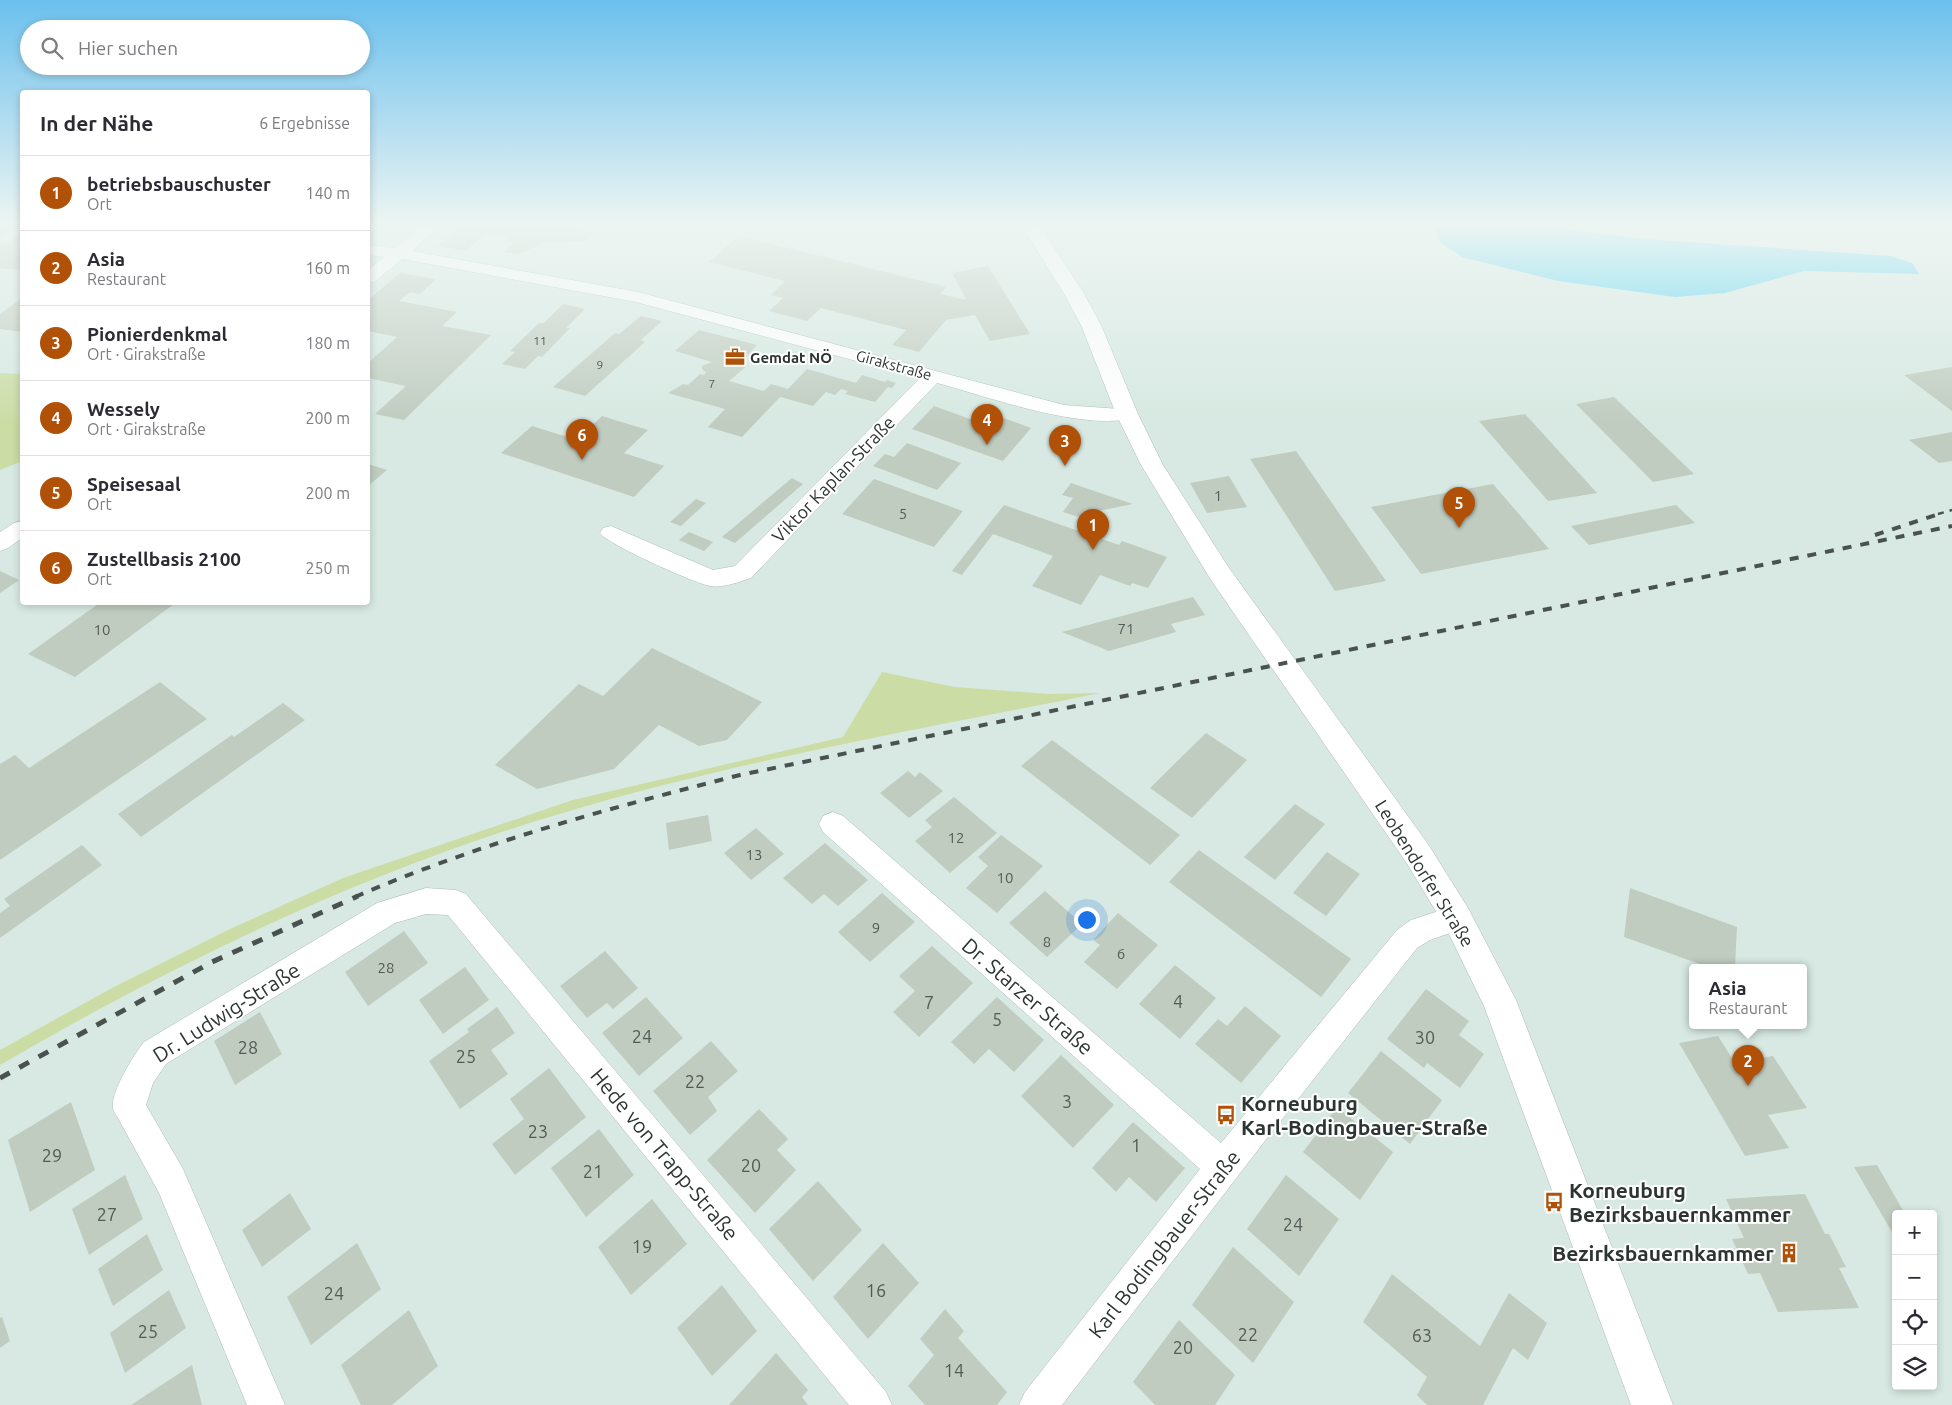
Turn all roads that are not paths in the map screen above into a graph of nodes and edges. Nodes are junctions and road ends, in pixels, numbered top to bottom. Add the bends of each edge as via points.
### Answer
1 (608, 292) edge
2 (1072, 292) edge
3 (934, 375) junction
4 (1127, 414) junction
5 (20, 529) edge
6 (611, 533) dead end
7 (0, 543) edge
8 (833, 824) dead end
9 (456, 904) joint
10 (1458, 918) junction
11 (1224, 1168) junction
12 (266, 1405) edge
13 (873, 1405) edge
14 (1038, 1405) edge
15 (1652, 1405) edge

1 - 3 street, Girakstraße
2 - 4 main road, Leobendorfer Straße via 1091,325
3 - 4 street, Girakstraße via 1064,410 1087,414
3 - 6 street, Viktor Kaplan-Straße via 743,572 711,578
4 - 10 main road, Leobendorfer Straße via 1152,465 1220,574 1418,853
5 - 7 street
8 - 11 street, Dr. Starzer Straße
9 - 12 street, Dr. Ludwig-Straße via 426,901 387,912 155,1053 146,1062 136,1083 129,1107 171,1181
9 - 13 street, Hede von Trapp-Straße
10 - 11 street, Karl Bodingbauer-Straße via 1421,929 1407,939
10 - 15 main road, Leobendorfer Straße via 1499,1000 1521,1055
11 - 14 street, Karl Bodingbauer-Straße

